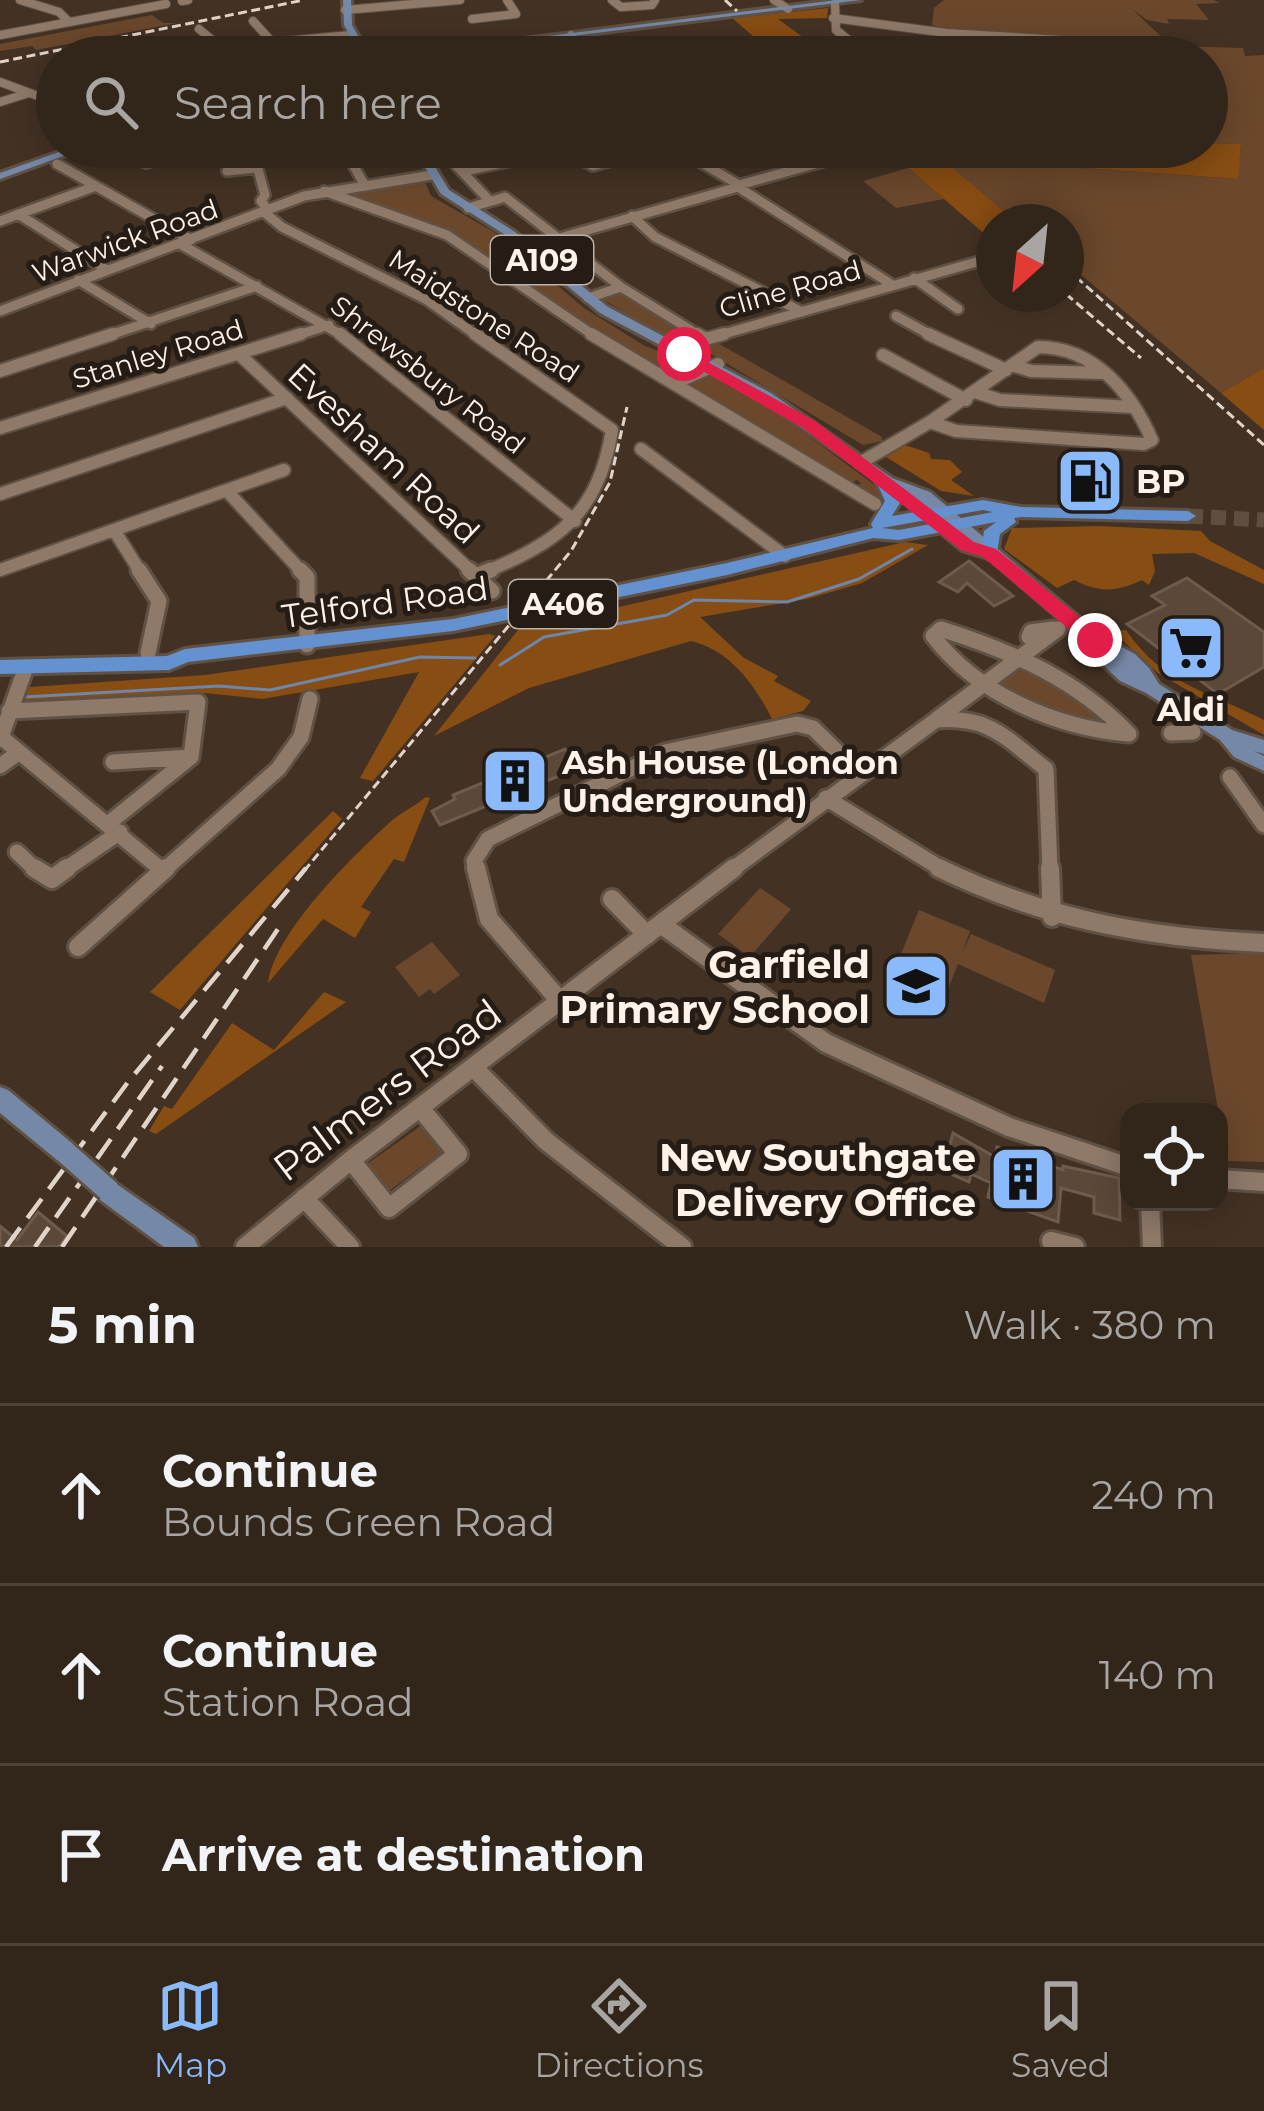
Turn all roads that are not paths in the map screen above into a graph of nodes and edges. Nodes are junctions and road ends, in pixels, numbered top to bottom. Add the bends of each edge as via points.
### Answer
1 (20, 0) edge
2 (151, 0) edge
3 (460, 0) edge
4 (507, 0) edge
5 (612, 0) edge
6 (655, 0) edge
7 (774, 0) edge
8 (352, 3) edge
9 (838, 4) edge
10 (788, 9) junction
11 (516, 14) junction
12 (472, 20) dead end
13 (253, 21) dead end
14 (70, 22) junction
15 (524, 22) dead end
16 (199, 29) dead end
17 (947, 33) junction
18 (351, 34) joint
19 (571, 34) joint
20 (0, 35) edge
21 (208, 36) edge
22 (267, 36) edge
23 (329, 36) edge
24 (555, 36) edge
25 (844, 36) edge
26 (951, 36) edge
27 (996, 36) edge
28 (0, 82) edge
29 (29, 93) junction
30 (36, 96) edge
31 (0, 102) edge
32 (36, 163) edge
33 (65, 168) edge
34 (257, 168) joint
35 (354, 168) edge
36 (428, 168) edge
37 (461, 168) edge
38 (478, 168) edge
39 (709, 168) edge
40 (803, 168) edge
41 (227, 171) dead end
42 (464, 171) junction
43 (0, 176) edge
44 (432, 176) junction
45 (364, 184) junction
46 (96, 186) junction
47 (739, 186) junction
48 (318, 192) junction
49 (489, 200) junction
50 (264, 208) junction
51 (468, 208) junction
52 (18, 214) junction
53 (632, 216) junction
54 (0, 221) edge
55 (561, 238) junction
56 (186, 242) junction
57 (527, 247) junction
58 (976, 261) edge
59 (107, 270) junction
60 (914, 278) junction
61 (78, 280) junction
62 (891, 284) junction
63 (257, 286) junction
64 (621, 286) junction
65 (0, 297) edge
66 (588, 298) junction
67 (6, 309) edge
68 (958, 309) dead end
69 (802, 312) junction
70 (896, 316) dead end
71 (152, 324) junction
72 (329, 325) junction
73 (704, 339) junction
74 (679, 350) junction
75 (239, 354) junction
76 (883, 355) dead end
77 (714, 366) junction
78 (1009, 367) junction
79 (0, 371) edge
80 (1103, 374) junction
81 (675, 383) junction
82 (972, 396) junction
83 (287, 398) junction
84 (1133, 407) junction
85 (930, 422) junction
86 (0, 428) edge
87 (641, 449) dead end
88 (860, 463) junction
89 (284, 470) dead end
90 (884, 479) junction
91 (227, 491) junction
92 (0, 494) edge
93 (875, 504) dead end
94 (924, 513) junction
95 (1015, 514) junction
96 (949, 519) junction
97 (1191, 520) tunnel mouth
98 (574, 521) junction
99 (876, 528) junction
100 (114, 530) junction
101 (989, 553) junction
102 (784, 556) junction
103 (0, 570) edge
104 (476, 576) junction
105 (492, 591) dead end
106 (307, 645) junction
107 (1025, 645) junction
108 (148, 653) junction
109 (185, 656) junction
110 (105, 662) junction
111 (0, 667) edge
112 (26, 667) junction
113 (983, 680) junction
114 (310, 699) dead end
115 (9, 711) junction
116 (936, 720) junction
117 (1192, 732) dead end
118 (1171, 734) dead end
119 (1226, 735) junction
120 (1264, 747) edge
121 (19, 753) junction
122 (191, 758) junction
123 (113, 762) dead end
124 (1264, 764) edge
125 (0, 766) edge
126 (859, 772) junction
127 (1230, 777) dead end
128 (826, 798) junction
129 (1264, 825) edge
130 (114, 828) junction
131 (17, 852) dead end
132 (163, 871) junction
133 (612, 899) dead end
134 (1052, 917) junction
135 (655, 930) junction
136 (1264, 943) edge
137 (78, 947) dead end
138 (561, 1002) junction
139 (475, 1069) junction
140 (0, 1098) edge
141 (421, 1109) junction
142 (351, 1160) junction
143 (1120, 1164) edge
144 (1228, 1180) edge
145 (1264, 1182) edge
146 (304, 1198) junction
147 (1150, 1211) edge
148 (1051, 1241) dead end
149 (184, 1247) edge
150 (245, 1247) edge
151 (350, 1247) edge
152 (682, 1247) edge
153 (1075, 1247) edge
154 (1152, 1247) edge

1 - 14 street
2 - 14 street via 169,7
3 - 8 street
4 - 11 street
5 - 6 street via 627,8
7 - 10 street
8 - 18 main road
9 - 10 main road
9 - 17 street
9 - 25 street via 836,29
10 - 19 main road
11 - 12 street
11 - 15 street
13 - 22 street
14 - 20 street
16 - 21 street
17 - 26 street
17 - 27 street
18 - 23 street
19 - 24 main road
28 - 29 street
29 - 30 street
29 - 31 street
32 - 43 main road
33 - 46 street, Shrewsbury Road
34 - 41 street
34 - 50 street
35 - 45 street
36 - 44 main road, A109
37 - 42 street
38 - 42 street
39 - 47 street
40 - 47 street
42 - 44 street
42 - 49 street
44 - 45 street
44 - 51 main road, A109
45 - 48 street
46 - 52 street
46 - 56 street, Shrewsbury Road
47 - 53 street
47 - 62 street
48 - 50 street, Warwick Road
48 - 81 street via 447,235
49 - 51 street
49 - 55 street via 505,197
50 - 56 street, Warwick Road
50 - 98 street, Maidstone Road via 282,227 427,300 612,430
51 - 57 main road, A109
52 - 54 street
52 - 59 street
53 - 55 street
53 - 69 street via 655,237
55 - 57 street
55 - 64 street
56 - 59 street, Warwick Road
56 - 63 street, Shrewsbury Road
57 - 66 main road, A109
58 - 60 street, Cline Road
59 - 61 street, Warwick Road
60 - 62 street, Cline Road
60 - 68 street
61 - 67 street, Warwick Road
61 - 71 street
62 - 69 street, Cline Road
63 - 71 street
63 - 72 street, Shrewsbury Road
64 - 66 street
64 - 73 street
65 - 67 street
66 - 74 main road, A109
69 - 73 street, Cline Road
70 - 78 street via 969,356
71 - 79 street
72 - 75 street, Stanley Road
72 - 98 street, Shrewsbury Road
73 - 74 street, Cline Road
74 - 77 main road, A109
75 - 83 street, Evesham Road
75 - 86 street, Stanley Road
76 - 82 street
77 - 81 street
77 - 88 main road, A109
78 - 80 street
78 - 80 street via 1031,348 1063,346
78 - 82 street
80 - 84 street
81 - 93 street
82 - 84 street
82 - 85 street
83 - 92 street
83 - 104 street, Evesham Road
84 - 85 street via 1150,432 1148,443 956,431
85 - 88 street
87 - 102 street
88 - 90 main road, A109
89 - 91 street
90 - 94 main road, A109
90 - 96 main road, A109 via 920,491
90 - 99 highway via 893,501
91 - 100 street
91 - 106 street via 307,577
94 - 96 highway, Telford Road
94 - 99 highway, Telford Road / A406
95 - 96 highway, A406
95 - 97 highway, A406
95 - 101 highway via 992,531
96 - 99 highway, Telford Road / A406 via 898,535
96 - 101 main road, A109 via 967,546
98 - 104 street
99 - 102 highway, Telford Road / A406
100 - 103 street
100 - 108 street via 158,601
101 - 119 main road, A109 via 1138,685
102 - 106 highway, Telford Road / A406 via 542,609
104 - 105 street, Evesham Road
106 - 109 highway, Telford Road / A406
107 - 113 street, Palmers Road
107 - 113 street via 941,629 933,636
107 - 113 street via 1129,734 1039,713
108 - 109 highway, Telford Road / A406
108 - 110 highway, Telford Road / A406
109 - 110 highway, Telford Road / A406 via 120,668
110 - 112 highway, Telford Road / A406
111 - 112 highway, Telford Road / A406
112 - 115 street
113 - 116 street, Palmers Road
114 - 132 street via 289,756
115 - 121 street via 1,737
115 - 122 street via 194,700
116 - 126 street, Palmers Road
116 - 134 street via 984,722 1046,770
117 - 118 street
119 - 120 main road, A109
119 - 124 main road, A109
121 - 125 street
121 - 130 street
122 - 123 street
122 - 130 street
126 - 128 street, Palmers Road
126 - 138 street via 813,728 796,724 665,752 488,839 474,861 489,919
127 - 129 street
128 - 134 street via 931,866
128 - 135 street, Palmers Road
130 - 131 street via 52,879
130 - 132 street
132 - 137 street
133 - 135 street
134 - 136 street via 1156,939
135 - 138 street, Palmers Road
135 - 143 street via 826,1043 1009,1127
138 - 139 street, Palmers Road
139 - 141 street, Palmers Road
139 - 152 street via 546,1141
140 - 149 main road, bridge
141 - 142 street, Palmers Road
141 - 142 street via 458,1154 389,1208
142 - 146 street, Palmers Road
144 - 145 street
146 - 150 street, Palmers Road
146 - 151 street
147 - 154 street
148 - 153 street

